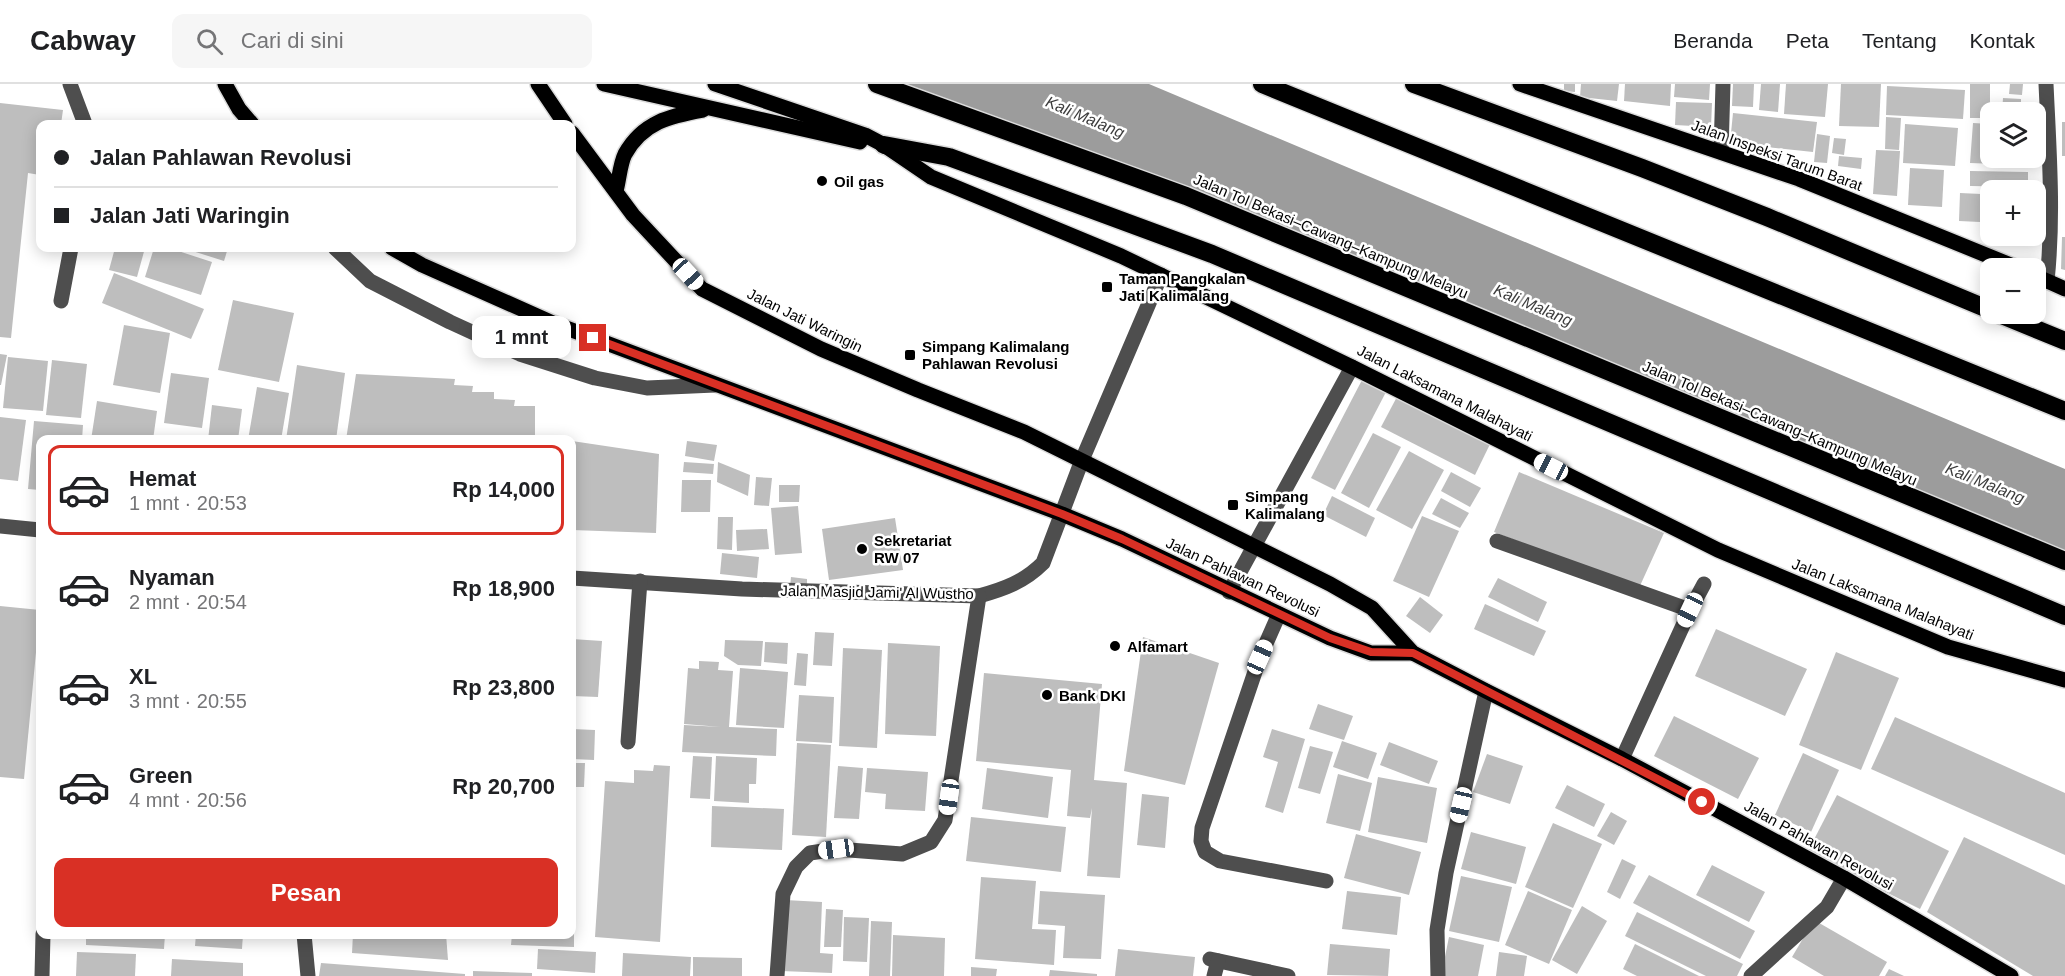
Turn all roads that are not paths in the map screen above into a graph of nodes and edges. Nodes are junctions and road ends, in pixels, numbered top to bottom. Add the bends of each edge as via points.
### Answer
1 (70, 84) edge
2 (213, 84) edge
3 (225, 84) edge
4 (538, 84) edge
5 (604, 84) edge
6 (716, 84) edge
7 (877, 84) edge
8 (1262, 84) edge
9 (1414, 84) edge
10 (1520, 84) edge
11 (1723, 84) edge
12 (2046, 84) edge
13 (239, 109) junction
14 (710, 109) junction
15 (84, 120) edge
16 (249, 120) edge
17 (562, 120) edge
18 (576, 138) edge
19 (884, 145) junction
20 (1721, 152) junction
21 (2058, 165) edge
22 (616, 191) junction
23 (70, 252) edge
24 (339, 252) edge
25 (399, 252) edge
26 (1993, 258) edge
27 (2046, 263) edge
28 (1161, 275) junction
29 (2046, 280) edge
30 (2065, 289) edge
31 (61, 301) dead end
32 (1980, 306) edge
33 (2023, 324) edge
34 (2065, 341) edge
35 (1352, 367) junction
36 (715, 385) junction
37 (2065, 411) edge
38 (1082, 460) junction
39 (1062, 514) junction
40 (0, 526) edge
41 (36, 530) edge
42 (1497, 541) dead end
43 (1253, 547) junction
44 (2065, 561) edge
45 (576, 578) edge
46 (640, 581) junction
47 (1704, 584) dead end
48 (1229, 592) junction
49 (979, 596) junction
50 (1690, 610) junction
51 (1278, 614) junction
52 (2065, 616) edge
53 (1413, 653) junction
54 (2065, 680) edge
55 (1486, 692) junction
56 (628, 742) dead end
57 (1622, 759) junction
58 (1844, 878) junction
59 (1326, 881) dead end
60 (44, 939) edge
61 (304, 939) edge
62 (1994, 971) edge
63 (42, 976) edge
64 (308, 976) edge
65 (777, 976) edge
66 (1214, 976) edge
67 (1288, 976) edge
68 (1438, 976) edge
69 (1751, 976) edge
70 (2011, 976) edge

1 - 15 street
2 - 13 main road
3 - 13 main road
4 - 17 main road
5 - 14 main road, Jalan Laksamana Malahayati
6 - 19 main road, Jalan Laksamana Malahayati
7 - 44 highway, Jalan Tol Bekasi–Cawang–Kampung Melayu via 1186,195
8 - 37 highway
9 - 32 highway via 1735,204
10 - 20 main road, Jalan Inspeksi Tarum Barat
11 - 20 street
12 - 21 street
13 - 16 main road
14 - 19 main road, Jalan Laksamana Malahayati
14 - 22 main road via 669,116 643,131 624,155
18 - 22 main road, Jalan Jati Waringin
19 - 28 main road, Jalan Laksamana Malahayati via 931,177
19 - 52 highway via 949,157 1212,254
20 - 26 main road, Jalan Inspeksi Tarum Barat
21 - 27 street
22 - 38 main road, Jalan Jati Waringin via 633,215 702,289 821,349 1024,432
23 - 31 street
24 - 36 street via 370,281 520,354 595,378 647,388
25 - 36 main road via 553,322
28 - 35 main road, Jalan Laksamana Malahayati
28 - 38 street, Jalan Masjid Jami' Al Wustho
29 - 30 main road
33 - 34 highway
35 - 43 street
35 - 54 main road, Jalan Laksamana Malahayati via 1654,520 1775,575 1948,647
36 - 39 main road
38 - 39 street, Jalan Masjid Jami' Al Wustho
38 - 43 main road, Jalan Pahlawan Revolusi
39 - 48 main road, Jalan Pahlawan Revolusi
39 - 49 street, Jalan Masjid Jami' Al Wustho via 1043,563 1010,587
40 - 41 street
42 - 50 street
43 - 48 street
43 - 53 main road, Jalan Pahlawan Revolusi via 1372,608
45 - 46 street, Jalan Masjid Jami' Al Wustho
46 - 49 street, Jalan Masjid Jami' Al Wustho via 742,589
46 - 56 street
47 - 50 street
48 - 51 main road, Jalan Pahlawan Revolusi
49 - 65 street via 945,820 931,842 902,854 836,849 810,853 796,867 783,894
50 - 57 street
51 - 53 main road, Jalan Pahlawan Revolusi via 1371,652
51 - 59 street via 1202,828 1202,841 1205,852 1220,861
53 - 55 main road, Jalan Pahlawan Revolusi
55 - 57 main road, Jalan Pahlawan Revolusi
55 - 68 street via 1446,873 1437,930
57 - 58 main road, Jalan Pahlawan Revolusi
58 - 62 main road, Jalan Pahlawan Revolusi
58 - 69 street via 1827,907
60 - 63 street
61 - 64 street
62 - 70 main road, Jalan Pahlawan Revolusi
66 - 67 street via 1214,960

